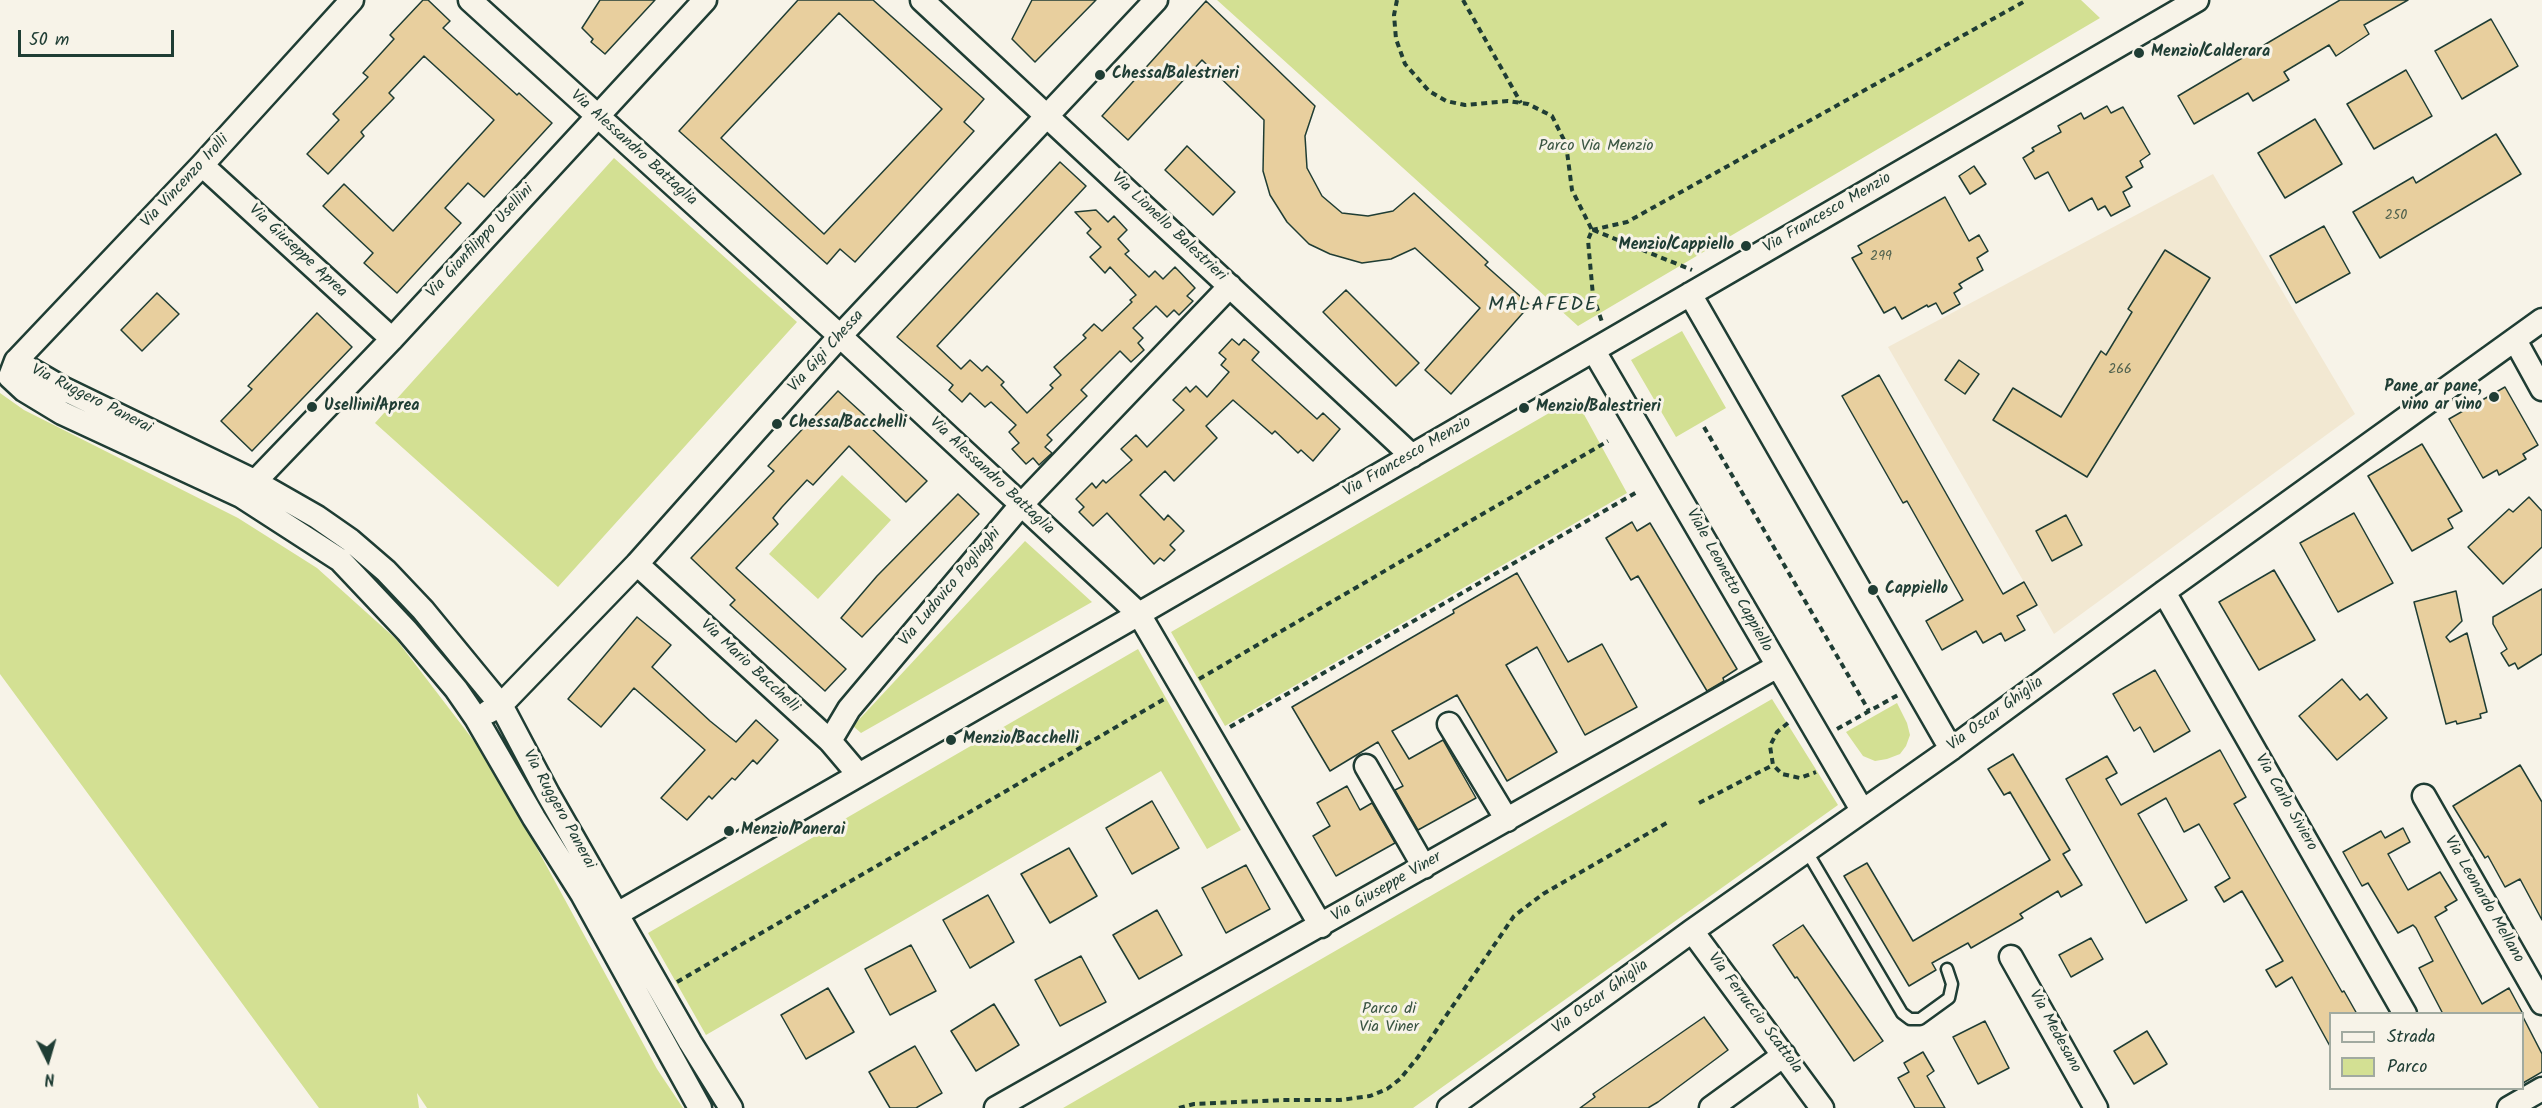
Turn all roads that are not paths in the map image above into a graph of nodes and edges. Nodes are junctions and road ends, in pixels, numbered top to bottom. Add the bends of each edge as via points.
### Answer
1 (352, 0) edge
2 (470, 0) edge
3 (705, 0) edge
4 (922, 0) edge
5 (1156, 0) edge
6 (2197, 0) edge
7 (1047, 116) junction
8 (597, 117) junction
9 (202, 165) junction
10 (1230, 286) junction
11 (1690, 294) junction
12 (2542, 320) edge
13 (840, 336) junction
14 (392, 339) junction
15 (2515, 340) junction
16 (1601, 347) junction
17 (16, 361) joint
18 (2542, 389) edge
19 (1412, 456) junction
20 (248, 489) junction
21 (1021, 506) junction
22 (637, 564) junction
23 (2164, 592) junction
24 (1138, 614) junction
25 (1776, 667) junction
26 (501, 705) junction
27 (476, 718) junction
28 (1449, 724) dead end
29 (830, 741) junction
30 (1951, 749) junction
31 (1366, 765) dead end
32 (858, 774) junction
33 (2424, 796) dead end
34 (1862, 810) junction
35 (1507, 820) junction
36 (1806, 850) junction
37 (1424, 867) junction
38 (607, 917) junction
39 (1321, 926) junction
40 (1692, 931) junction
41 (2011, 957) dead end
42 (1947, 969) dead end
43 (2542, 1003) edge
44 (2404, 1012) edge
45 (1784, 1055) junction
46 (2542, 1089) edge
47 (1819, 1103) edge
48 (700, 1108) edge
49 (731, 1108) edge
50 (996, 1108) edge
51 (1449, 1108) edge
52 (1711, 1108) edge
53 (2096, 1108) edge
54 (2509, 1108) edge

1 - 9 street, Via Vincenzo Irolli
2 - 8 street, Via Alessandro Battaglia
3 - 8 street, Via Gianfilippo Usellini
4 - 7 street, Via Lionello Balestrieri
5 - 7 street, Via Gigi Chessa
6 - 11 street, Via Francesco Menzio
7 - 10 street, Via Lionello Balestrieri
7 - 13 street, Via Gigi Chessa
8 - 13 street, Via Alessandro Battaglia
8 - 14 street, Via Gianfilippo Usellini
9 - 14 street, Via Giuseppe Aprea
9 - 17 street, Via Vincenzo Irolli
10 - 19 street, Via Lionello Balestrieri
10 - 21 street, Via Ludovico Pogliaghi
11 - 16 street, Via Francesco Menzio
11 - 30 street
12 - 15 street, Via Oscar Ghiglia
13 - 21 street, Via Alessandro Battaglia
13 - 22 street, Via Gigi Chessa
14 - 20 street, Via Gianfilippo Usellini
15 - 18 street
15 - 23 street, Via Oscar Ghiglia
16 - 19 street, Via Francesco Menzio
16 - 25 street, Viale Leonetto Cappiello
17 - 20 street, Via Ruggero Panerai via 10,377 62,413
19 - 24 street, Via Francesco Menzio
20 - 26 street, Via Ruggero Panerai via 317,517 350,540 423,610
20 - 27 street, Via Ruggero Panerai via 340,560 407,630
21 - 24 street, Via Alessandro Battaglia
21 - 29 street, Via Ludovico Pogliaghi via 849,710
22 - 26 street, Via Gigi Chessa
22 - 29 street, Via Mario Bacchelli
23 - 30 street, Via Oscar Ghiglia
23 - 44 street, Via Carlo Siviero
24 - 32 street, Via Francesco Menzio
24 - 39 street, Via Alessandro Battaglia
25 - 34 street, Viale Leonetto Cappiello
25 - 35 street, Via Giuseppe Viner
26 - 27 street
26 - 38 street, Via Ruggero Panerai
27 - 38 street, Via Ruggero Panerai via 534,818
28 - 35 street
29 - 32 street, Via Mario Bacchelli
30 - 34 street, Via Oscar Ghiglia
31 - 37 street
32 - 38 street, Via Francesco Menzio
33 - 43 street, Via Leonardo Mellano
34 - 36 street, Via Oscar Ghiglia
35 - 37 street, Via Giuseppe Viner
36 - 40 street, Via Oscar Ghiglia
36 - 42 lane via 1902,1013 1910,1019 1920,1019 1949,998 1952,984
37 - 39 street, Via Giuseppe Viner
38 - 48 street, Via Ruggero Panerai
38 - 49 street, Via Ruggero Panerai via 661,992
39 - 50 street, Via Giuseppe Viner
40 - 45 street, Via Ferruccio Scattola
40 - 51 street, Via Oscar Ghiglia
41 - 53 street, Via Medesano
45 - 47 street, Via Ferruccio Scattola
45 - 52 street
46 - 54 street

